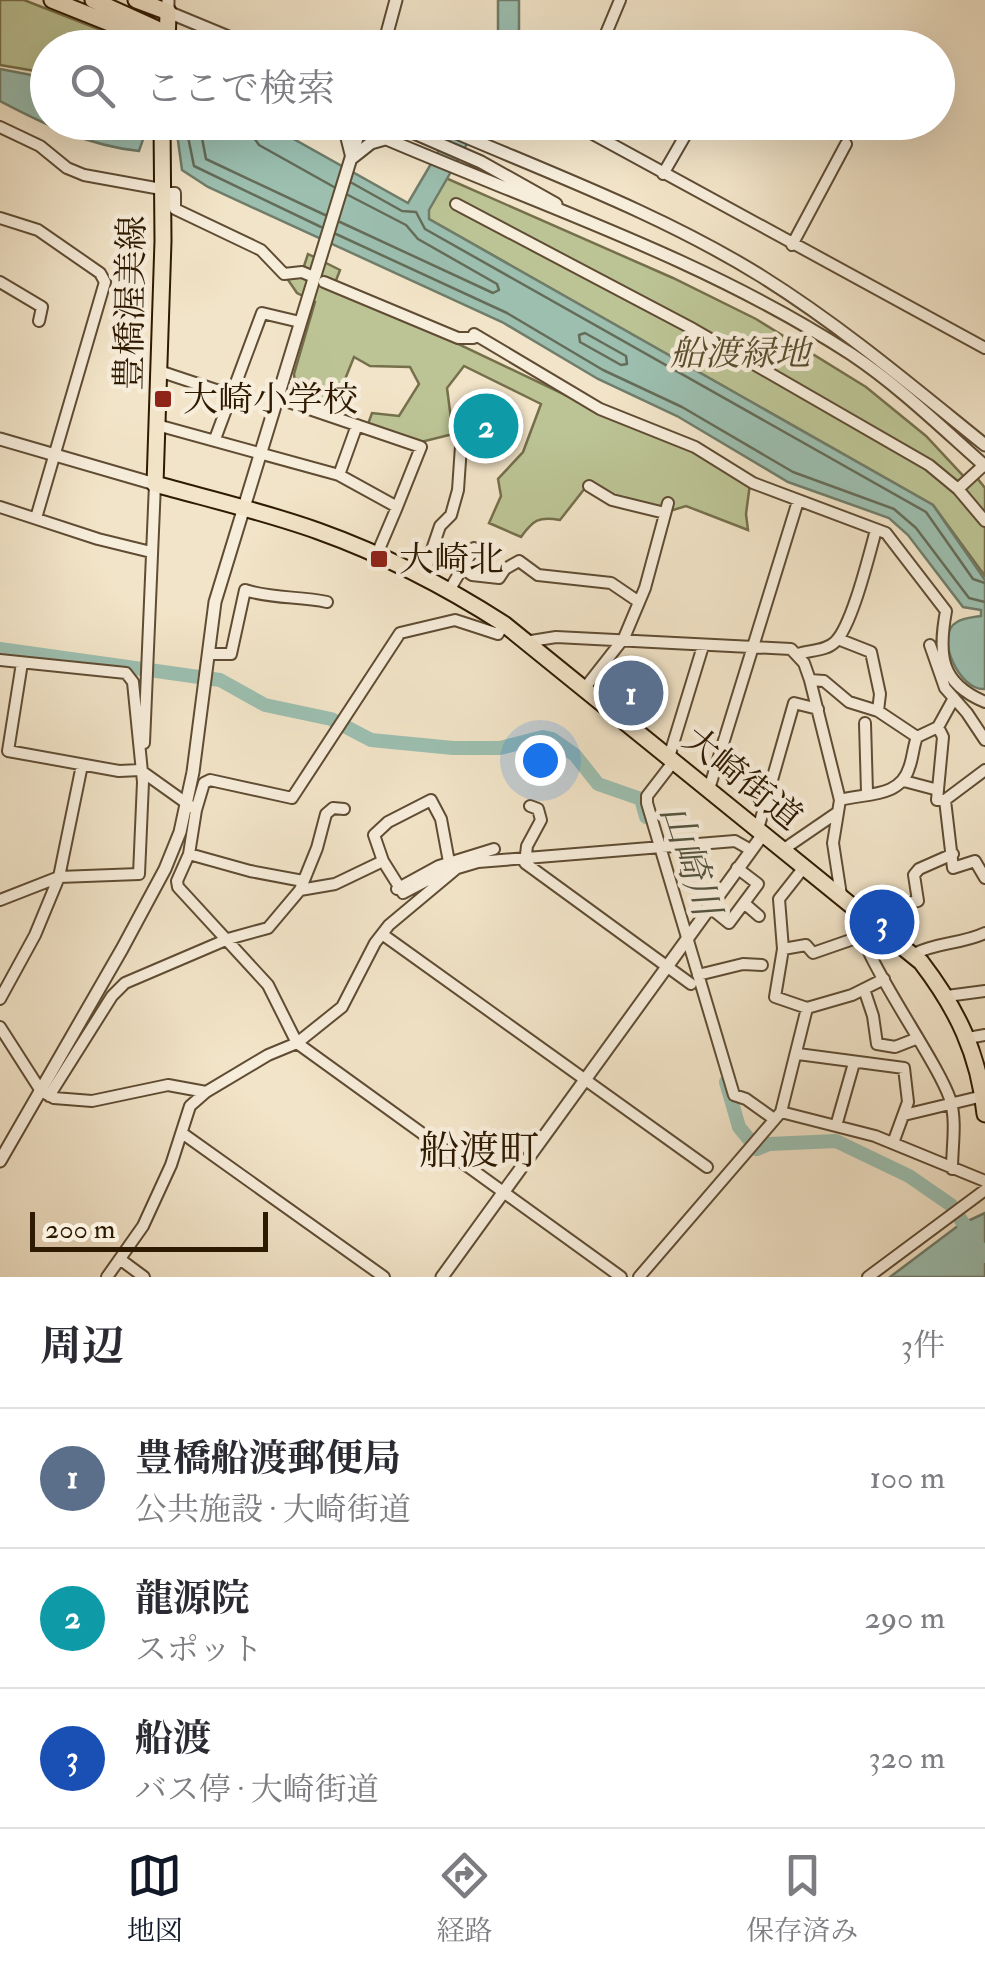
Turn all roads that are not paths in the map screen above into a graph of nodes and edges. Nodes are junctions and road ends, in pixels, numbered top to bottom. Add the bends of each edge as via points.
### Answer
1 (52, 0) edge
2 (94, 0) edge
3 (136, 0) edge
4 (396, 0) edge
5 (620, 0) edge
6 (168, 6) edge
7 (123, 29) edge
8 (156, 30) edge
9 (216, 30) edge
10 (388, 30) edge
11 (608, 30) edge
12 (0, 127) edge
13 (162, 140) edge
14 (347, 140) edge
15 (356, 140) edge
16 (381, 140) edge
17 (387, 140) edge
18 (430, 140) edge
19 (471, 140) edge
20 (603, 140) edge
21 (683, 140) edge
22 (846, 144) dead end
23 (350, 163) junction
24 (663, 174) junction
25 (161, 191) junction
26 (456, 204) dead end
27 (0, 218) edge
28 (586, 223) junction
29 (792, 245) junction
30 (308, 275) dead end
31 (0, 282) edge
32 (324, 282) dead end
33 (39, 321) dead end
34 (300, 322) junction
35 (985, 348) edge
36 (159, 371) junction
37 (232, 395) junction
38 (277, 398) junction
39 (356, 424) junction
40 (157, 425) junction
41 (0, 439) edge
42 (215, 439) junction
43 (480, 442) dead end
44 (985, 445) edge
45 (261, 453) junction
46 (53, 454) junction
47 (984, 466) edge
48 (339, 475) junction
49 (155, 484) junction
50 (589, 486) dead end
51 (958, 489) junction
52 (798, 501) junction
53 (0, 507) edge
54 (397, 507) junction
55 (244, 510) junction
56 (36, 518) junction
57 (985, 522) edge
58 (876, 530) junction
59 (474, 548) dead end
60 (152, 552) junction
61 (377, 554) junction
62 (462, 568) junction
63 (424, 576) junction
64 (450, 590) junction
65 (326, 602) dead end
66 (639, 602) junction
67 (504, 624) junction
68 (838, 638) junction
69 (621, 641) junction
70 (525, 642) junction
71 (930, 645) dead end
72 (703, 646) junction
73 (752, 648) junction
74 (208, 654) junction
75 (798, 654) junction
76 (0, 660) edge
77 (22, 663) junction
78 (810, 680) junction
79 (584, 689) junction
80 (955, 694) junction
81 (985, 702) edge
82 (818, 709) junction
83 (878, 711) junction
84 (865, 723) dead end
85 (938, 726) junction
86 (918, 737) junction
87 (985, 740) edge
88 (671, 759) junction
89 (82, 765) junction
90 (140, 770) junction
91 (985, 770) edge
92 (904, 781) junction
93 (709, 789) junction
94 (938, 790) junction
95 (867, 792) junction
96 (945, 800) junction
97 (192, 806) junction
98 (530, 806) dead end
99 (839, 806) junction
100 (344, 809) dead end
101 (761, 831) junction
102 (658, 847) junction
103 (784, 849) junction
104 (494, 850) dead end
105 (751, 850) junction
106 (190, 854) junction
107 (953, 854) junction
108 (526, 856) junction
109 (383, 861) junction
110 (452, 866) junction
111 (806, 866) junction
112 (737, 868) junction
113 (58, 877) junction
114 (985, 878) edge
115 (302, 886) junction
116 (841, 895) junction
117 (0, 900) edge
118 (744, 904) junction
119 (708, 906) junction
120 (856, 907) junction
121 (759, 916) dead end
122 (871, 918) junction
123 (382, 934) junction
124 (985, 934) edge
125 (862, 936) junction
126 (228, 939) junction
127 (684, 939) junction
128 (783, 949) junction
129 (914, 954) junction
130 (762, 964) dead end
131 (664, 966) junction
132 (884, 979) junction
133 (694, 980) junction
134 (864, 989) junction
135 (985, 990) edge
136 (947, 996) junction
137 (0, 999) edge
138 (808, 1008) junction
139 (0, 1027) edge
140 (977, 1037) edge
141 (918, 1038) junction
142 (296, 1043) junction
143 (895, 1047) junction
144 (798, 1054) junction
145 (854, 1062) junction
146 (896, 1064) junction
147 (982, 1066) edge
148 (584, 1078) junction
149 (206, 1092) junction
150 (45, 1093) junction
151 (983, 1096) edge
152 (951, 1102) junction
153 (985, 1114) edge
154 (904, 1115) junction
155 (778, 1116) junction
156 (836, 1126) junction
157 (182, 1132) junction
158 (892, 1144) junction
159 (0, 1162) edge
160 (707, 1166) dead end
161 (952, 1169) junction
162 (985, 1182) edge
163 (985, 1190) edge
164 (502, 1192) junction
165 (657, 1256) junction
166 (121, 1260) junction
167 (107, 1277) edge
168 (144, 1277) edge
169 (384, 1277) edge
170 (442, 1277) edge
171 (621, 1277) edge
172 (639, 1277) edge
173 (648, 1277) edge
174 (868, 1277) edge

1 - 7 main road
2 - 8 main road
3 - 6 main road
4 - 10 street
5 - 11 street
6 - 9 street
12 - 25 street via 84,176
13 - 25 main road, 豊橋渥美線
14 - 23 street
15 - 23 street
16 - 23 street
17 - 28 street
18 - 28 street via 494,168
19 - 44 street via 668,226 764,278 870,350
20 - 24 street
21 - 24 street
22 - 29 street
23 - 34 street
24 - 29 street
25 - 30 street via 175,193 175,209 261,250 284,274
25 - 36 main road, 豊橋渥美線
26 - 51 street via 694,329 930,465
27 - 46 street via 38,230 105,282
28 - 47 street via 805,326 881,376
29 - 35 street
31 - 33 street via 42,307
32 - 52 street via 458,338 474,334 600,409 695,447 752,483
34 - 37 street via 262,313
34 - 38 street
36 - 37 street
36 - 40 main road, 豊橋渥美線
37 - 42 street
38 - 39 street
38 - 45 street
39 - 48 street
39 - 54 street via 421,448
40 - 42 street
40 - 49 main road, 豊橋渥美線
41 - 46 street
42 - 45 street
43 - 63 street via 461,446 451,515 440,526
45 - 48 street
45 - 55 street
46 - 49 street
46 - 56 street
47 - 51 street
48 - 54 street
49 - 55 main road, 大崎街道
49 - 60 street
50 - 66 street via 612,500 667,508
51 - 57 street
52 - 58 street
52 - 73 street
53 - 56 street
54 - 61 street
55 - 61 main road, 大崎街道
55 - 74 street
56 - 60 street
58 - 68 street
58 - 80 street via 893,539 946,611 940,644
59 - 62 street
60 - 90 street
61 - 63 main road, 大崎街道
62 - 64 street
62 - 66 street via 499,578 519,562 538,575 611,583
63 - 64 main road, 大崎街道
64 - 67 main road, 大崎街道
65 - 74 street via 245,590 231,654
66 - 69 street
67 - 70 main road, 大崎街道
67 - 97 street via 498,634 455,620 400,632 292,798 210,780
68 - 75 street via 824,649
68 - 83 street via 871,652
69 - 70 street
69 - 72 street
69 - 79 street
70 - 79 main road, 大崎街道
71 - 80 street via 945,688
72 - 73 street
72 - 88 street
73 - 75 street
73 - 93 street
74 - 97 street
75 - 78 street
76 - 77 street
77 - 89 street via 8,751
77 - 90 street via 126,673 133,682
78 - 82 street
78 - 83 street
79 - 88 main road, 大崎街道
80 - 81 street
80 - 85 street
80 - 87 street
82 - 99 street
82 - 101 street via 794,702
83 - 86 street
84 - 95 street
85 - 86 street
85 - 94 street
86 - 92 street
88 - 93 main road, 大崎街道
88 - 102 street via 647,796
89 - 90 street
89 - 113 street
90 - 97 street
90 - 113 street via 139,874
91 - 96 street
92 - 94 street
92 - 95 street via 889,793
93 - 101 main road, 大崎街道
94 - 96 street via 937,800
95 - 99 street
96 - 107 street
97 - 106 street
97 - 150 street
98 - 108 street via 542,820
99 - 103 street
99 - 116 street via 834,854
100 - 115 street via 326,814
101 - 103 main road, 大崎街道
101 - 105 street
102 - 105 street via 735,842
102 - 108 street
102 - 127 street
103 - 111 main road, 大崎街道
104 - 110 street
105 - 112 street
106 - 115 street
106 - 126 street via 178,887
107 - 114 street via 952,868 974,861
107 - 122 street via 914,875 918,901 879,909
108 - 110 street
108 - 131 street via 525,863
109 - 110 street via 402,894
109 - 110 street via 374,835 431,800
109 - 115 street via 335,884
110 - 123 street
111 - 116 main road, 大崎街道
111 - 128 street via 779,900
112 - 118 street via 758,884
112 - 119 street
113 - 117 street
113 - 137 street
115 - 126 street via 268,928
116 - 120 main road, 大崎街道
118 - 119 street via 730,922
118 - 121 street
119 - 127 street
120 - 122 main road, 大崎街道
120 - 125 street
122 - 129 main road, 大崎街道
123 - 142 street via 345,1004
123 - 148 street
124 - 129 street
125 - 128 street via 813,954 806,945
125 - 132 street
126 - 142 street via 268,985
126 - 150 street via 118,989
127 - 131 street
127 - 133 street
128 - 138 street via 774,996
129 - 136 main road, 大崎街道
130 - 133 street
131 - 133 street
131 - 148 street
132 - 134 street
132 - 141 street
133 - 155 street via 734,1096
134 - 138 street
134 - 143 street via 877,1044
135 - 136 street
136 - 140 main road, 大崎街道
138 - 144 street
139 - 150 street
140 - 147 main road, 大崎街道
141 - 143 street
141 - 152 street
142 - 149 street
142 - 164 street
143 - 146 street
144 - 145 street
144 - 155 street
145 - 146 street
145 - 156 street
146 - 154 street via 904,1068 908,1088
147 - 151 main road, 大崎街道
148 - 160 street
148 - 164 street
149 - 150 street via 168,1085 92,1101
149 - 157 street via 190,1106
150 - 159 street
151 - 152 street
151 - 153 main road, 大崎街道
152 - 154 street
152 - 161 street
154 - 158 street
155 - 156 street
155 - 165 street
156 - 158 street
157 - 166 street via 143,1226
157 - 169 street
158 - 161 street
161 - 162 street
163 - 174 street
164 - 170 street
164 - 171 street
165 - 172 street
165 - 173 street
166 - 167 street
166 - 168 street

